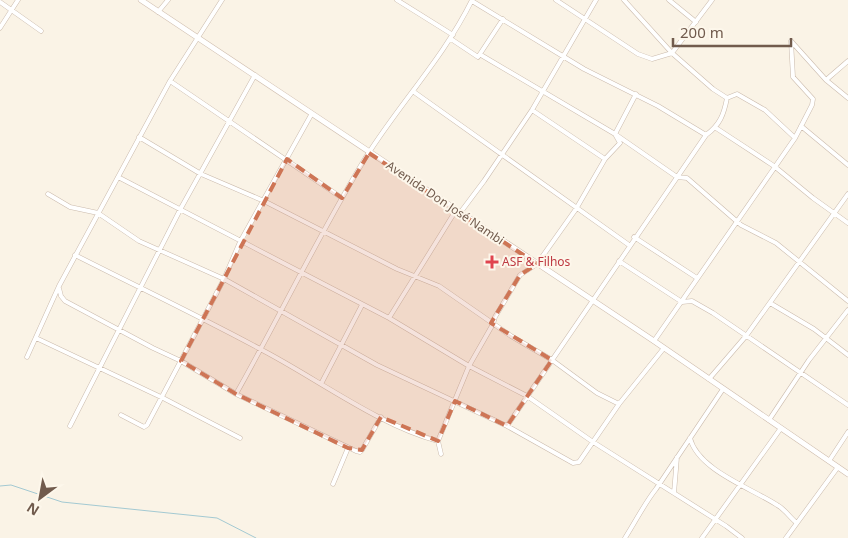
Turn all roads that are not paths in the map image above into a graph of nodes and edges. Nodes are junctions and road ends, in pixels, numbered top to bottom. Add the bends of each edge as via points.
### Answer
1 (18, 0) edge
2 (141, 0) edge
3 (168, 0) edge
4 (222, 0) edge
5 (397, 0) edge
6 (472, 0) edge
7 (556, 0) edge
8 (596, 0) edge
9 (624, 0) edge
10 (669, 0) edge
11 (712, 0) edge
12 (0, 2) edge
13 (11, 10) junction
14 (158, 12) junction
15 (584, 17) junction
16 (503, 20) junction
17 (696, 22) junction
18 (0, 28) edge
19 (41, 30) dead end
20 (452, 37) junction
21 (197, 38) junction
22 (672, 52) junction
23 (481, 56) junction
24 (563, 56) junction
25 (848, 61) edge
26 (255, 75) junction
27 (826, 80) junction
28 (170, 81) junction
29 (414, 92) junction
30 (542, 92) junction
31 (636, 94) junction
32 (728, 98) junction
33 (848, 98) edge
34 (532, 110) junction
35 (311, 114) junction
36 (230, 121) junction
37 (801, 126) junction
38 (716, 128) junction
39 (615, 134) junction
40 (706, 135) junction
41 (139, 137) junction
42 (795, 138) junction
43 (369, 153) junction
44 (501, 156) junction
45 (287, 159) junction
46 (605, 159) junction
47 (848, 165) edge
48 (774, 166) junction
49 (201, 174) junction
50 (118, 177) junction
51 (677, 177) junction
52 (48, 194) dead end
53 (848, 194) edge
54 (342, 198) junction
55 (264, 201) junction
56 (181, 208) junction
57 (576, 209) junction
58 (98, 213) junction
59 (460, 213) junction
60 (835, 214) junction
61 (736, 221) junction
62 (848, 223) edge
63 (742, 225) junction
64 (732, 227) junction
65 (324, 232) junction
66 (634, 237) junction
67 (240, 242) junction
68 (629, 245) junction
69 (161, 251) junction
70 (76, 255) junction
71 (619, 261) junction
72 (798, 263) junction
73 (536, 264) junction
74 (303, 272) junction
75 (413, 276) junction
76 (224, 278) junction
77 (698, 278) junction
78 (59, 286) junction
79 (141, 288) junction
80 (592, 300) junction
81 (848, 301) edge
82 (682, 302) junction
83 (770, 303) junction
84 (362, 305) junction
85 (848, 310) edge
86 (281, 312) junction
87 (389, 318) junction
88 (204, 319) junction
89 (493, 324) junction
90 (117, 330) junction
91 (746, 336) junction
92 (36, 338) junction
93 (825, 338) junction
94 (654, 341) junction
95 (342, 345) junction
96 (664, 348) junction
97 (261, 349) junction
98 (848, 355) edge
99 (27, 357) dead end
100 (552, 360) junction
101 (181, 361) junction
102 (469, 366) junction
103 (98, 367) junction
104 (801, 375) junction
105 (709, 379) junction
106 (320, 384) junction
107 (723, 389) junction
108 (236, 394) junction
109 (527, 396) junction
110 (162, 398) junction
111 (455, 401) junction
112 (619, 404) junction
113 (848, 405) edge
114 (121, 415) dead end
115 (381, 417) junction
116 (769, 420) junction
117 (70, 426) dead end
118 (506, 426) junction
119 (781, 428) junction
120 (848, 432) edge
121 (240, 438) dead end
122 (690, 438) junction
123 (438, 441) junction
124 (593, 442) junction
125 (684, 447) junction
126 (348, 448) junction
127 (693, 448) junction
128 (441, 454) dead end
129 (677, 455) junction
130 (829, 461) junction
131 (838, 468) junction
132 (848, 474) edge
133 (659, 483) junction
134 (333, 484) dead end
135 (741, 485) junction
136 (674, 493) junction
137 (716, 521) junction
138 (797, 523) junction
139 (625, 538) edge
140 (702, 538) edge
141 (742, 538) edge
142 (786, 538) edge

1 - 13 street
2 - 14 street, Avenida Don José Nambi
3 - 14 street
4 - 21 street
5 - 20 street
6 - 16 street
6 - 20 street
7 - 15 street
8 - 15 street
9 - 22 street
10 - 17 street
11 - 17 street
12 - 13 street
13 - 18 street
13 - 19 street
14 - 21 street, Avenida Don José Nambi
15 - 22 street via 647,58
15 - 24 street
16 - 23 street
16 - 24 street
17 - 22 street
20 - 23 street
20 - 29 street
21 - 26 street, Avenida Don José Nambi
21 - 28 street
22 - 32 street via 712,89
23 - 30 street
24 - 30 street
24 - 31 street
25 - 27 street
26 - 35 street, Avenida Don José Nambi
26 - 36 street
27 - 33 street
27 - 37 street via 791,41 792,77 814,101
28 - 36 street
28 - 41 street
29 - 43 street
29 - 44 street
30 - 34 street
30 - 39 street
31 - 39 street
31 - 40 street
32 - 38 street
32 - 42 street via 737,94 765,110
34 - 44 street
34 - 46 street
35 - 43 street, Avenida Don José Nambi
35 - 45 street
36 - 45 street
36 - 49 street
37 - 42 street
37 - 47 street
38 - 40 street
38 - 48 street
39 - 46 street via 620,143
39 - 51 street
40 - 51 street
41 - 49 street
41 - 50 street
42 - 48 street
43 - 54 street
43 - 59 street, Avenida Don José Nambi
44 - 57 street
44 - 59 street
45 - 54 street
45 - 55 street
46 - 57 street
48 - 60 street
48 - 61 street
49 - 55 street
49 - 56 street
50 - 56 street
50 - 58 street
51 - 61 street via 687,178
51 - 66 street
52 - 58 street via 70,207
53 - 60 street
54 - 65 street
55 - 65 street
55 - 67 street
56 - 67 street
56 - 69 street
57 - 68 street
57 - 73 street
58 - 69 street via 121,231
58 - 70 street
59 - 73 street, Avenida Don José Nambi
59 - 75 street via 453,215
60 - 62 street
60 - 72 street
61 - 63 street
61 - 64 street
63 - 64 street
63 - 72 street via 776,244
64 - 77 street
65 - 74 street
65 - 75 street
66 - 68 street
66 - 77 street
67 - 74 street
67 - 76 street
68 - 71 street
69 - 76 street
69 - 79 street
70 - 78 street
70 - 79 street
71 - 80 street
71 - 82 street
72 - 81 street
72 - 83 street
73 - 80 street, Avenida Don José Nambi
73 - 89 street via 520,275
74 - 84 street
74 - 86 street
75 - 87 street
75 - 89 street via 439,286
76 - 86 street
76 - 88 street
77 - 82 street
78 - 90 street via 66,301
78 - 92 street
79 - 88 street
79 - 90 street
80 - 94 street, Avenida Don José Nambi
80 - 100 street
82 - 91 street via 692,301 700,305
82 - 94 street
83 - 91 street
83 - 93 street
84 - 87 street
84 - 95 street
85 - 93 street
86 - 95 street
86 - 97 street
87 - 102 street
88 - 97 street
88 - 101 street
89 - 100 street
89 - 102 street
90 - 101 street
90 - 103 street
91 - 104 street
91 - 105 street
92 - 99 street
92 - 103 street
93 - 98 street
93 - 104 street
94 - 96 street, Avenida Don José Nambi
95 - 106 street
95 - 111 street
96 - 105 street, Avenida Don José Nambi
96 - 112 street
97 - 106 street
97 - 108 street
100 - 109 street
100 - 112 street via 597,393
101 - 108 street
101 - 110 street
102 - 109 street
102 - 111 street
103 - 110 street
103 - 117 street
104 - 113 street
104 - 116 street
105 - 107 street, Avenida Don José Nambi
106 - 115 street
107 - 116 street, Avenida Don José Nambi
107 - 122 street
108 - 126 street
109 - 118 street
109 - 124 street
110 - 114 street via 144,427
110 - 121 street
111 - 118 street
111 - 123 street
112 - 124 street
115 - 123 street via 422,437
115 - 126 street via 360,452
116 - 119 street, Avenida Don José Nambi
118 - 124 street via 573,463 579,462
119 - 130 street, Avenida Don José Nambi
119 - 135 street
120 - 130 street
122 - 125 street
122 - 127 street
123 - 128 street
124 - 133 street
125 - 127 street
125 - 129 street
126 - 134 street
127 - 135 street via 707,463
129 - 133 street
129 - 136 street
130 - 131 street, Avenida Don José Nambi
131 - 132 street, Avenida Don José Nambi
131 - 138 street
133 - 136 street
133 - 139 street
135 - 137 street
135 - 138 street via 780,506
136 - 137 street
137 - 140 street
137 - 141 street
138 - 142 street

